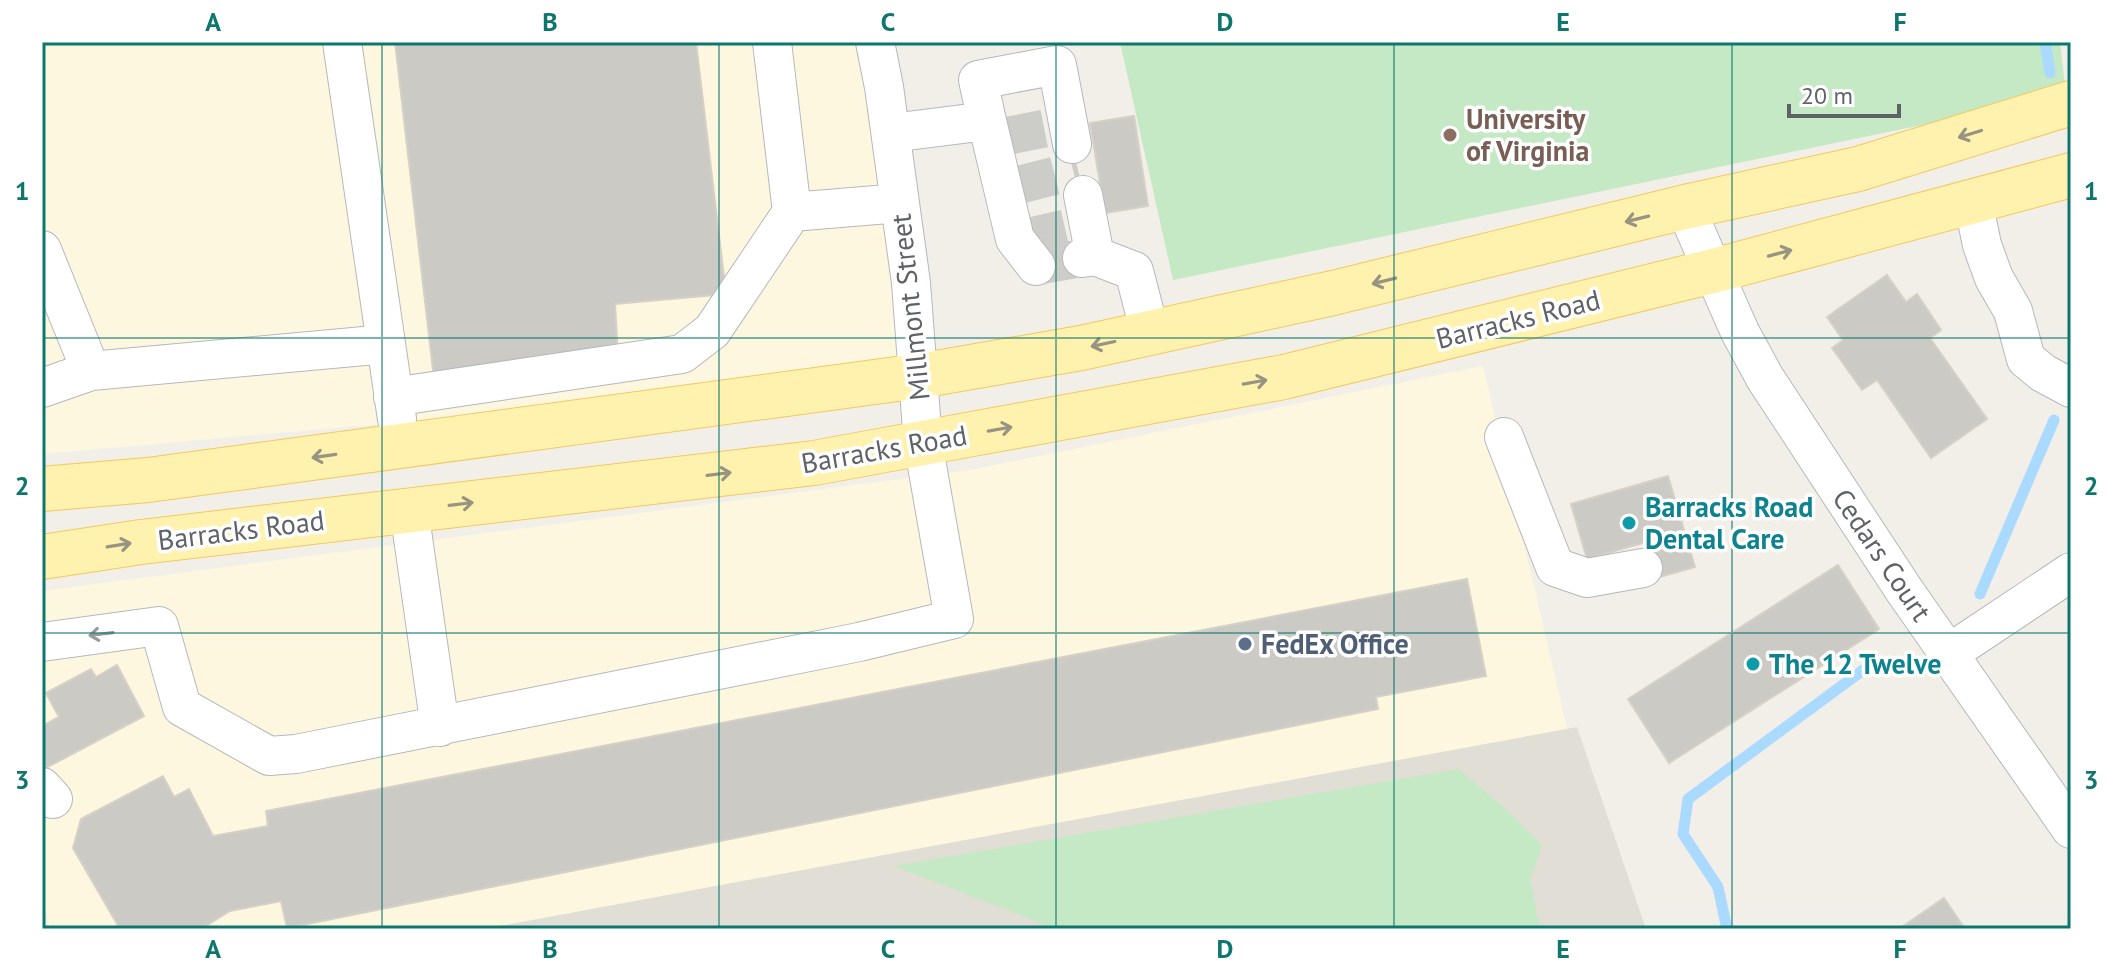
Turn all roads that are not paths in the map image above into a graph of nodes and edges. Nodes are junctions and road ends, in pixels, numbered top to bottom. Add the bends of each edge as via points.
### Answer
1 (342, 42) edge
2 (772, 42) edge
3 (875, 42) edge
4 (2071, 103) edge
5 (995, 132) junction
6 (1064, 132) dead end
7 (891, 133) junction
8 (2071, 175) edge
9 (1973, 201) junction
10 (900, 203) junction
11 (1685, 207) junction
12 (792, 212) junction
13 (1085, 232) dead end
14 (1026, 247) dead end
15 (42, 250) edge
16 (1713, 271) junction
17 (1150, 333) junction
18 (386, 344) junction
19 (91, 371) junction
20 (919, 376) junction
21 (2057, 380) edge
22 (42, 388) edge
23 (393, 397) junction
24 (1504, 437) dead end
25 (923, 443) junction
26 (401, 445) junction
27 (42, 489) edge
28 (409, 510) junction
29 (42, 557) edge
30 (1643, 568) dead end
31 (2071, 572) edge
32 (42, 642) edge
33 (1948, 654) junction
34 (440, 727) junction
35 (2071, 829) edge

1 - 18 street
2 - 12 street
3 - 7 street, Millmont Street
4 -> 11 main road via 1858,169
5 - 6 street via 978,80 1057,65
5 - 7 street
5 - 14 street
7 - 10 street, Millmont Street
8 - 9 main road, Barracks Road
16 -> 9 main road, Barracks Road
9 - 21 street via 1982,245 2013,311 2026,359
10 - 12 street
10 - 20 street, Millmont Street
11 - 16 street
11 -> 17 main road
12 - 23 street via 712,331 682,354
13 - 17 street via 1134,271
15 - 19 street
25 -> 16 main road, Barracks Road via 1284,377
16 - 33 street, Cedars Court via 1765,378
17 -> 20 main road
18 - 19 street
18 - 23 street
19 - 22 street
20 - 25 street, Millmont Street
20 - 26 main road
23 - 26 street
24 - 30 street via 1555,567 1587,578
28 -> 25 main road, Barracks Road via 814,463
25 - 34 street, Millmont Street via 954,619
26 -> 27 main road
29 -> 28 main road, Barracks Road
28 - 34 street
31 - 33 street
34 -> 32 street via 269,756 182,707 159,626
33 - 35 street, Cedars Court

